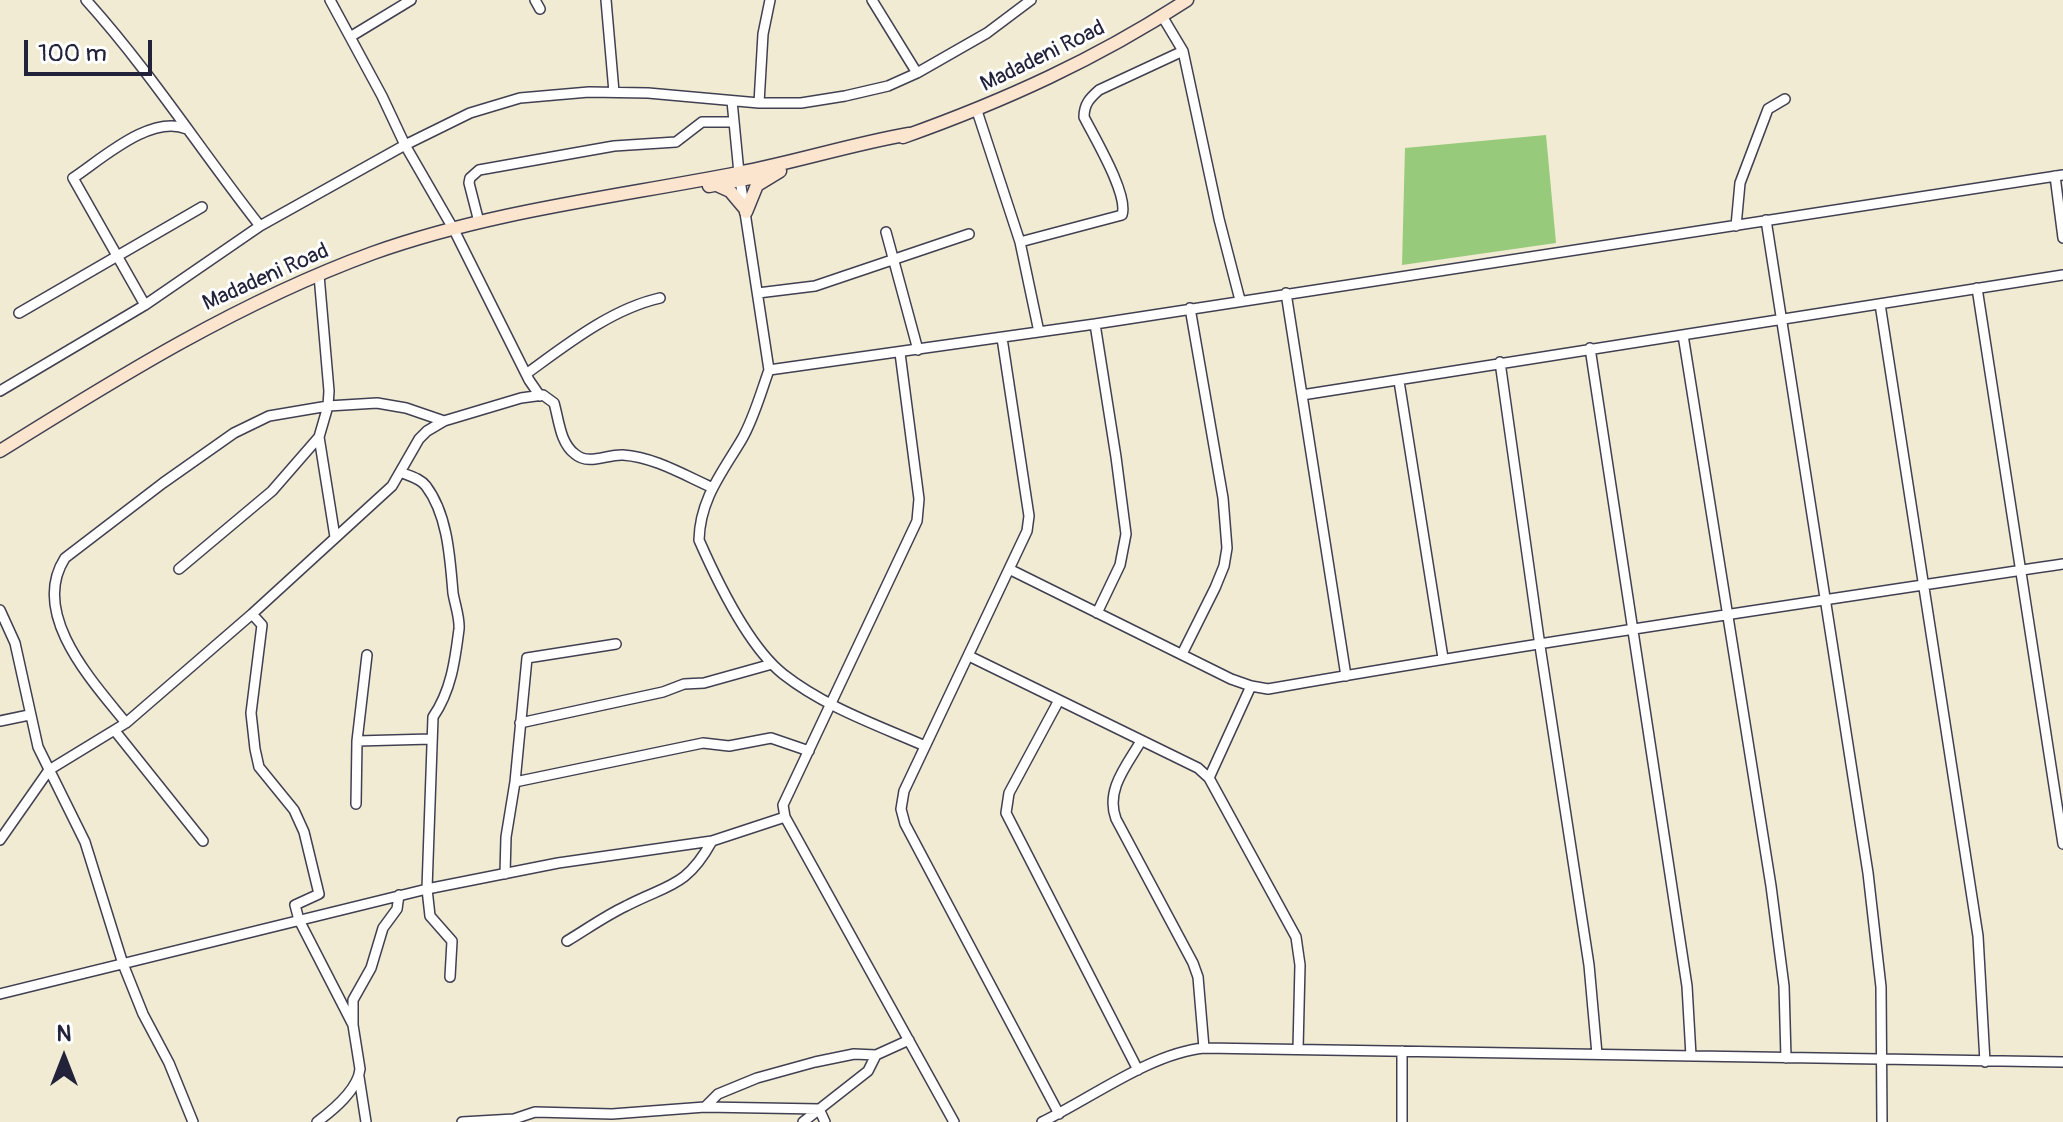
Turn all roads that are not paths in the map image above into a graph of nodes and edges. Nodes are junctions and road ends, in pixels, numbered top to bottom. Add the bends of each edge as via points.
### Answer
1 (86, 0) edge
2 (411, 0) edge
3 (606, 0) edge
4 (770, 0) edge
5 (872, 0) edge
6 (1031, 0) edge
7 (1187, 0) edge
8 (333, 1) edge
9 (1162, 16) junction
10 (350, 37) junction
11 (1183, 51) junction
12 (917, 73) junction
13 (614, 92) junction
14 (1785, 99) dead end
15 (732, 101) junction
16 (759, 103) junction
17 (977, 111) junction
18 (734, 122) junction
19 (187, 129) junction
20 (909, 134) junction
21 (405, 145) junction
22 (780, 171) junction
23 (2059, 176) edge
24 (740, 177) junction
25 (715, 185) junction
26 (575, 203) junction
27 (202, 207) dead end
28 (746, 211) junction
29 (1766, 220) junction
30 (479, 222) junction
31 (260, 226) junction
32 (1736, 226) junction
33 (454, 230) junction
34 (886, 232) dead end
35 (969, 234) dead end
36 (2063, 238) edge
37 (1020, 242) junction
38 (116, 257) junction
39 (891, 260) junction
40 (319, 275) junction
41 (2063, 275) edge
42 (1977, 288) junction
43 (758, 293) junction
44 (1286, 293) junction
45 (660, 298) dead end
46 (1240, 300) junction
47 (1880, 304) junction
48 (145, 305) junction
49 (1190, 308) junction
50 (19, 313) dead end
51 (1782, 318) junction
52 (1095, 324) junction
53 (1039, 332) junction
54 (1683, 335) junction
55 (1002, 338) junction
56 (1590, 348) junction
57 (918, 350) junction
58 (900, 353) junction
59 (1500, 362) junction
60 (769, 370) junction
61 (526, 374) junction
62 (1399, 381) junction
63 (0, 391) edge
64 (1302, 395) junction
65 (540, 396) junction
66 (328, 406) junction
67 (444, 421) junction
68 (319, 437) junction
69 (0, 451) edge
70 (400, 472) junction
71 (711, 487) junction
72 (335, 537) junction
73 (2063, 564) edge
74 (179, 569) dead end
75 (1009, 569) junction
76 (2022, 570) junction
77 (1925, 585) junction
78 (1824, 599) junction
79 (0, 610) edge
80 (1097, 613) junction
81 (252, 614) junction
82 (1729, 616) junction
83 (1634, 631) junction
84 (616, 644) dead end
85 (1540, 646) junction
86 (1182, 654) junction
87 (367, 655) dead end
88 (969, 656) junction
89 (1443, 658) junction
90 (772, 664) junction
91 (1346, 676) junction
92 (1251, 686) junction
93 (1058, 702) junction
94 (830, 704) junction
95 (29, 715) junction
96 (0, 721) edge
97 (126, 723) junction
98 (520, 723) junction
99 (115, 731) junction
100 (431, 739) junction
101 (357, 741) junction
102 (1141, 741) junction
103 (925, 746) junction
104 (809, 751) junction
105 (49, 770) junction
106 (1209, 778) junction
107 (515, 782) junction
108 (356, 804) dead end
109 (785, 817) junction
110 (0, 840) edge
111 (203, 841) dead end
112 (712, 841) junction
113 (2063, 844) edge
114 (505, 874) junction
115 (427, 889) junction
116 (399, 895) junction
117 (299, 920) junction
118 (567, 941) dead end
119 (123, 964) junction
120 (450, 977) dead end
121 (0, 994) edge
122 (353, 1025) junction
123 (909, 1040) junction
124 (1204, 1048) junction
125 (1298, 1049) junction
126 (1402, 1051) junction
127 (1597, 1054) junction
128 (876, 1055) junction
129 (1691, 1056) junction
130 (1786, 1058) junction
131 (1883, 1060) junction
132 (1985, 1062) junction
133 (2063, 1062) edge
134 (1138, 1070) junction
135 (359, 1077) junction
136 (705, 1107) junction
137 (819, 1109) junction
138 (1059, 1114) junction
139 (611, 1118) edge
140 (193, 1122) edge
141 (317, 1122) edge
142 (366, 1122) edge
143 (462, 1122) edge
144 (803, 1122) edge
145 (825, 1122) edge
146 (954, 1122) edge
147 (1042, 1122) edge
148 (1402, 1122) edge
149 (1882, 1122) edge

1 - 19 street
2 - 10 street
3 - 13 street
4 - 16 street
5 - 12 street
6 - 12 street via 987,33
7 - 9 street, Madadeni Road
8 - 10 street
9 - 11 street
9 - 17 street, Madadeni Road via 1067,70
10 - 21 street
11 - 37 street via 1099,90 1084,109 1116,183 1122,215
11 - 46 street
12 - 16 street via 845,96
13 - 15 street
13 - 21 street via 495,104
14 - 32 street via 1765,117 1740,183
15 - 16 street
15 - 18 street
17 - 20 street, Madadeni Road
17 - 37 street
18 - 24 street
18 - 30 street via 702,122 676,142 614,146 479,170 469,183
19 - 31 street
19 - 38 street via 169,125 147,130 73,178
20 - 22 street, Madadeni Road
20 - 24 street, Madadeni Road
21 - 31 street
21 - 33 street
22 - 24 street, Madadeni Road
22 - 28 street via 757,185
23 - 29 street
23 - 36 street
24 - 25 street, Madadeni Road
24 - 26 street, Madadeni Road
24 - 28 street
25 - 26 street, Madadeni Road
25 - 28 street via 730,191
26 - 30 street, Madadeni Road
27 - 38 street
28 - 43 street
29 - 32 street
29 - 51 street
30 - 33 street, Madadeni Road
31 - 48 street
32 - 44 street
33 - 40 street, Madadeni Road
33 - 61 street
34 - 39 street
35 - 39 street
37 - 53 street
38 - 48 street
38 - 50 street
39 - 43 street via 815,286
39 - 57 street
40 - 66 street
40 - 69 street, Madadeni Road via 198,331
41 - 42 street
42 - 47 street
42 - 76 street
43 - 60 street
44 - 46 street
44 - 64 street
45 - 61 street via 573,340
46 - 49 street
47 - 51 street
47 - 77 street
48 - 63 street
49 - 52 street
49 - 86 street via 1227,548 1215,588
51 - 54 street
51 - 78 street
52 - 53 street
52 - 80 street via 1126,534 1120,565
53 - 55 street
54 - 56 street
54 - 82 street
55 - 57 street
55 - 75 street via 1029,516
56 - 59 street
56 - 83 street
57 - 58 street
58 - 60 street
58 - 94 street via 919,499 917,521
59 - 62 street
59 - 85 street
60 - 71 street via 743,437
61 - 65 street
62 - 64 street
62 - 89 street
64 - 91 street
65 - 67 street
65 - 71 street via 554,403 564,442 577,457 636,457
66 - 67 street via 377,403
66 - 68 street
66 - 97 street via 269,416 234,433 80,545 56,571 55,606 65,636 79,666
67 - 70 street via 419,439
68 - 72 street
68 - 74 street via 272,491
70 - 72 street via 392,486
70 - 100 street via 426,485 435,505 449,551 460,626 450,685 433,717
71 - 90 street via 699,540 755,645
72 - 81 street
73 - 76 street
75 - 80 street
75 - 88 street
76 - 77 street
76 - 113 street
77 - 78 street
77 - 132 street via 1978,936
78 - 82 street
78 - 131 street via 1868,873
79 - 95 street via 15,643
80 - 86 street
81 - 97 street
81 - 117 street via 262,625 251,713 259,767 294,810 319,894 295,905
82 - 83 street
82 - 130 street via 1782,972
83 - 85 street
83 - 129 street via 1687,986
84 - 98 street via 527,658
85 - 89 street
85 - 127 street via 1589,965
86 - 92 street
87 - 101 street
88 - 93 street
88 - 103 street
89 - 91 street
90 - 94 street
90 - 98 street
91 - 92 street via 1268,689
92 - 106 street
93 - 102 street
93 - 134 street via 1009,793 1006,813
94 - 103 street
94 - 104 street
95 - 96 street
95 - 105 street
97 - 99 street
98 - 107 street
99 - 105 street
99 - 111 street
100 - 101 street
100 - 115 street
101 - 108 street
102 - 106 street
102 - 124 street via 1113,790 1112,805 1193,963
103 - 138 street via 902,799 905,824
104 - 107 street via 771,738 729,746 703,743
104 - 109 street via 783,805
105 - 110 street
105 - 119 street via 85,842
106 - 125 street via 1300,948
107 - 114 street
109 - 112 street
109 - 123 street
112 - 114 street
112 - 118 street via 677,884 629,904
114 - 115 street
115 - 116 street
115 - 120 street via 430,916 452,941
116 - 117 street
116 - 122 street via 353,1000
117 - 119 street
117 - 122 street
119 - 121 street
119 - 140 street
122 - 135 street
123 - 128 street
123 - 146 street
124 - 125 street
124 - 134 street
125 - 126 street
126 - 127 street
126 - 148 street
127 - 129 street
128 - 136 street via 854,1054 785,1069 734,1086
128 - 137 street via 873,1067
129 - 130 street
130 - 131 street
131 - 132 street
131 - 149 street
132 - 133 street
134 - 138 street
135 - 141 street
135 - 142 street
136 - 137 street
136 - 139 street
137 - 144 street
137 - 145 street
138 - 147 street
139 - 143 street via 531,1112 514,1119

